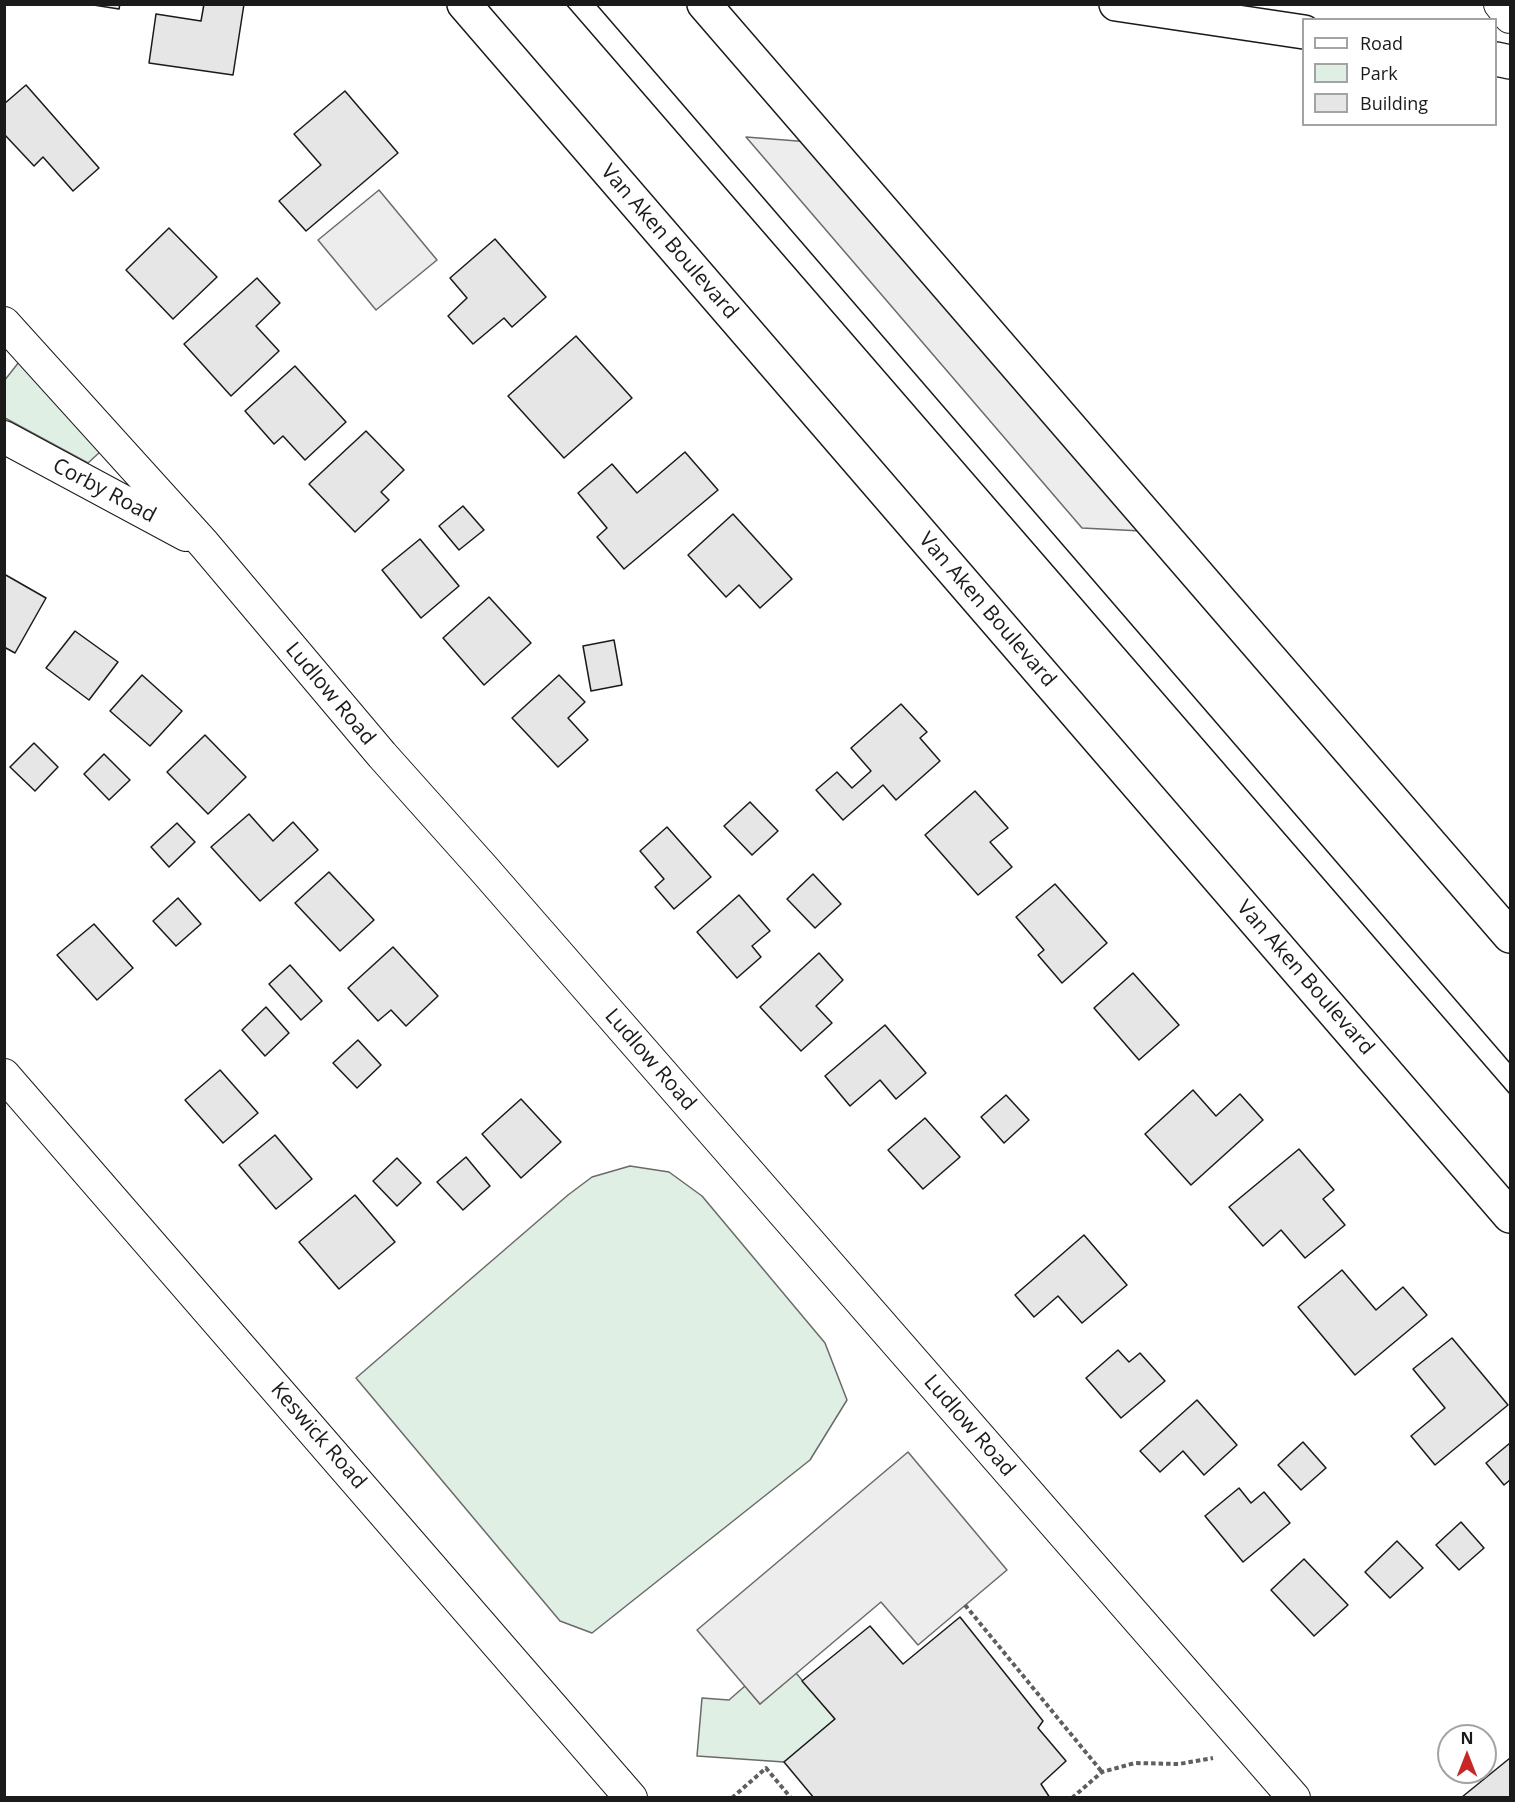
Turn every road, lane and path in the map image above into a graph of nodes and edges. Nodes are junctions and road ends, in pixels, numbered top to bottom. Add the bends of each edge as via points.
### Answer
1 (464, 4) edge
2 (704, 4) edge
3 (1116, 4) edge
4 (1500, 4) edge
5 (1510, 17) edge
6 (1302, 32) edge
7 (7, 334) edge
8 (4, 437) edge
9 (204, 544) junction
10 (1510, 936) edge
11 (4, 1076) edge
12 (1510, 1216) edge
13 (965, 1605) dead end
14 (1213, 1758) dead end
15 (1101, 1772) junction
16 (631, 1797) edge
17 (732, 1797) edge
18 (791, 1797) edge
19 (1072, 1797) edge
20 (1294, 1797) edge

1 - 12 main road, Van Aken Boulevard
2 - 10 main road
3 - 6 main road
4 - 5 street
7 - 9 street, Ludlow Road
8 - 9 street, Corby Road
9 - 20 street, Ludlow Road via 382,755
11 - 16 street, Keswick Road
13 - 15 path
14 - 15 path via 1179,1764 1135,1763
15 - 19 path
17 - 18 path via 766,1768

